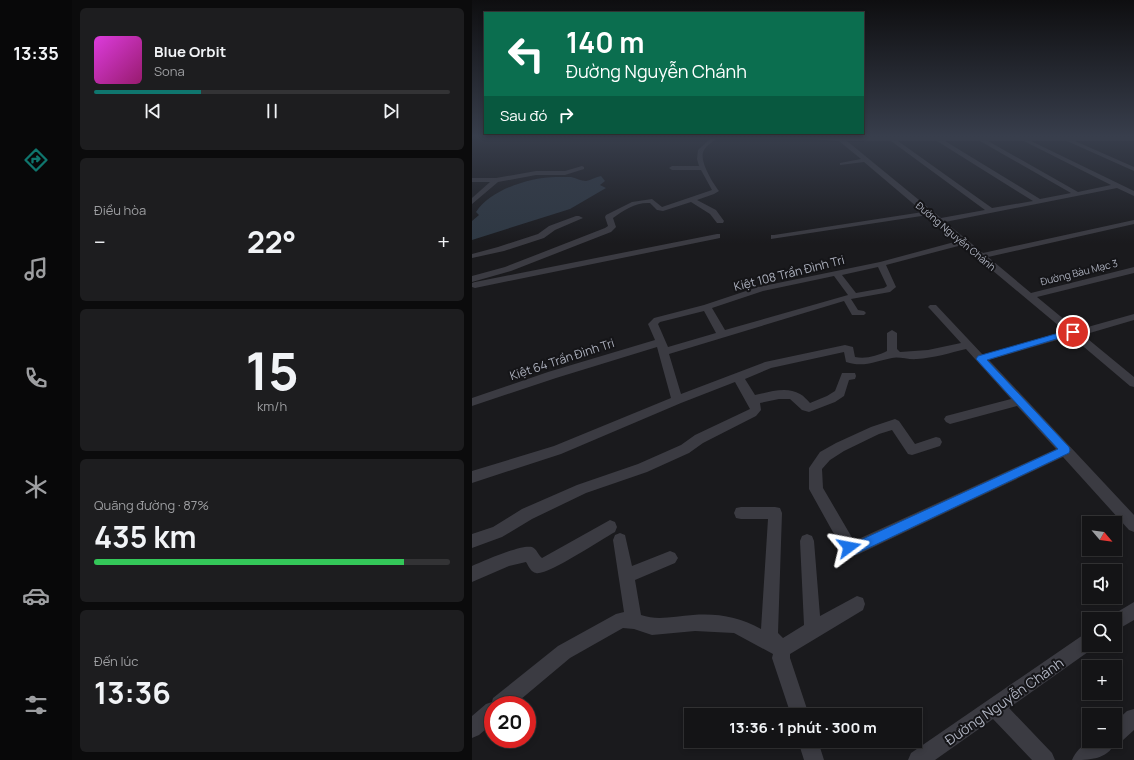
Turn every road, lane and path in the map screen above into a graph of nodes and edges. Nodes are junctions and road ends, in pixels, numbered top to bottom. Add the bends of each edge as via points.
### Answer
1 (567, 172) edge
2 (705, 172) edge
3 (880, 172) edge
4 (937, 172) edge
5 (992, 172) edge
6 (1039, 172) edge
7 (1091, 172) edge
8 (472, 180) edge
9 (496, 180) junction
10 (1118, 186) junction
11 (1077, 194) junction
12 (1134, 194) edge
13 (692, 200) junction
14 (1038, 201) junction
15 (472, 202) edge
16 (991, 211) junction
17 (929, 213) junction
18 (579, 218) dead end
19 (720, 221) dead end
20 (939, 221) junction
21 (1134, 222) edge
22 (717, 236) dead end
23 (774, 236) dead end
24 (551, 242) junction
25 (963, 242) junction
26 (472, 256) edge
27 (980, 256) junction
28 (880, 264) junction
29 (1134, 270) edge
30 (836, 273) junction
31 (472, 279) edge
32 (472, 286) edge
33 (1030, 296) junction
34 (850, 297) junction
35 (707, 307) junction
36 (933, 307) dead end
37 (861, 313) dead end
38 (1134, 317) edge
39 (892, 333) dead end
40 (1074, 333) junction
41 (722, 334) junction
42 (968, 345) junction
43 (662, 347) junction
44 (893, 353) junction
45 (981, 359) junction
46 (851, 376) dead end
47 (738, 377) junction
48 (1134, 383) edge
49 (677, 400) junction
50 (753, 400) junction
51 (1019, 401) junction
52 (472, 402) edge
53 (950, 419) dead end
54 (936, 442) dead end
55 (1065, 450) junction
56 (472, 476) edge
57 (741, 513) dead end
58 (1134, 525) edge
59 (610, 527) dead end
60 (620, 540) dead end
61 (472, 541) edge
62 (807, 541) dead end
63 (670, 558) dead end
64 (472, 574) edge
65 (626, 576) junction
66 (857, 604) dead end
67 (1134, 610) edge
68 (1122, 618) edge
69 (628, 621) junction
70 (813, 630) junction
71 (1082, 646) edge
72 (782, 650) junction
73 (511, 696) edge
74 (995, 707) junction
75 (798, 708) edge
76 (484, 718) edge
77 (1134, 718) edge
78 (472, 728) edge
79 (1122, 728) edge
80 (810, 748) edge
81 (1097, 748) edge
82 (814, 760) edge
83 (918, 760) edge
84 (1045, 760) edge
85 (1082, 760) edge

1 - 9 street via 536,173
2 - 13 street via 709,184 716,191
3 - 17 street, Đường Nguyễn Chánh
4 - 16 street
5 - 14 street
6 - 11 street
7 - 10 street
8 - 9 street
9 - 15 street
10 - 11 street
10 - 12 street
11 - 14 street
13 - 19 street via 713,212
13 - 24 street via 663,209 659,209 652,201 643,201 625,207 609,217 612,227 608,230
14 - 16 street
16 - 20 street
17 - 20 street, Đường Nguyễn Chánh
17 - 23 street
18 - 24 street via 552,228
20 - 25 street, Đường Nguyễn Chánh
21 - 27 street
22 - 32 street
24 - 26 street
24 - 31 street via 508,269
25 - 27 street, Đường Nguyễn Chánh
25 - 28 street, Kiệt 108 Trần Đình Tri
27 - 33 street, Đường Nguyễn Chánh
28 - 30 street, Kiệt 108 Trần Đình Tri
28 - 34 street, Kiệt 64 Trần Đình Tri via 892,287
29 - 33 street, Đường Bàu Mạc 3
30 - 34 street
30 - 35 street, Kiệt 108 Trần Đình Tri via 761,290
33 - 40 street, Đường Nguyễn Chánh
34 - 37 street via 855,313
34 - 41 street, Kiệt 64 Trần Đình Tri
35 - 41 street
35 - 43 street, Kiệt 108 Trần Đình Tri via 653,322
36 - 42 street
38 - 40 street
39 - 44 street
40 - 45 street
40 - 48 street, Đường Nguyễn Chánh
41 - 43 street, Kiệt 64 Trần Đình Tri
42 - 44 street via 911,356
42 - 45 street
43 - 49 street, Kiệt 108 Trần Đình Tri
43 - 52 street, Kiệt 64 Trần Đình Tri via 552,375
44 - 47 street via 876,360 853,360 850,358 849,349 845,348 770,365
45 - 51 street
46 - 50 street via 844,379 840,393 809,408 798,398 790,395
47 - 49 street
47 - 50 street
49 - 56 street via 557,450
50 - 61 street via 756,408 754,412 699,439 685,450 582,489 527,514 497,532
51 - 53 street
51 - 55 street
54 - 55 street via 912,450 895,424 874,430 840,447 820,461 815,475 816,489 849,547 854,549
55 - 58 street
57 - 72 street via 775,513 769,636
59 - 64 street via 544,565 537,566 530,554 509,559
60 - 65 street
62 - 70 street
63 - 65 street
65 - 69 street
66 - 70 street
67 - 68 street
69 - 72 street via 652,627 695,623 734,626 745,629
69 - 73 street via 564,652
70 - 72 street
71 - 74 street, Đường Nguyễn Chánh
72 - 75 street via 781,658
74 - 83 street, Đường Nguyễn Chánh
74 - 84 street
76 - 78 street
77 - 79 street
80 - 82 street
81 - 85 street

